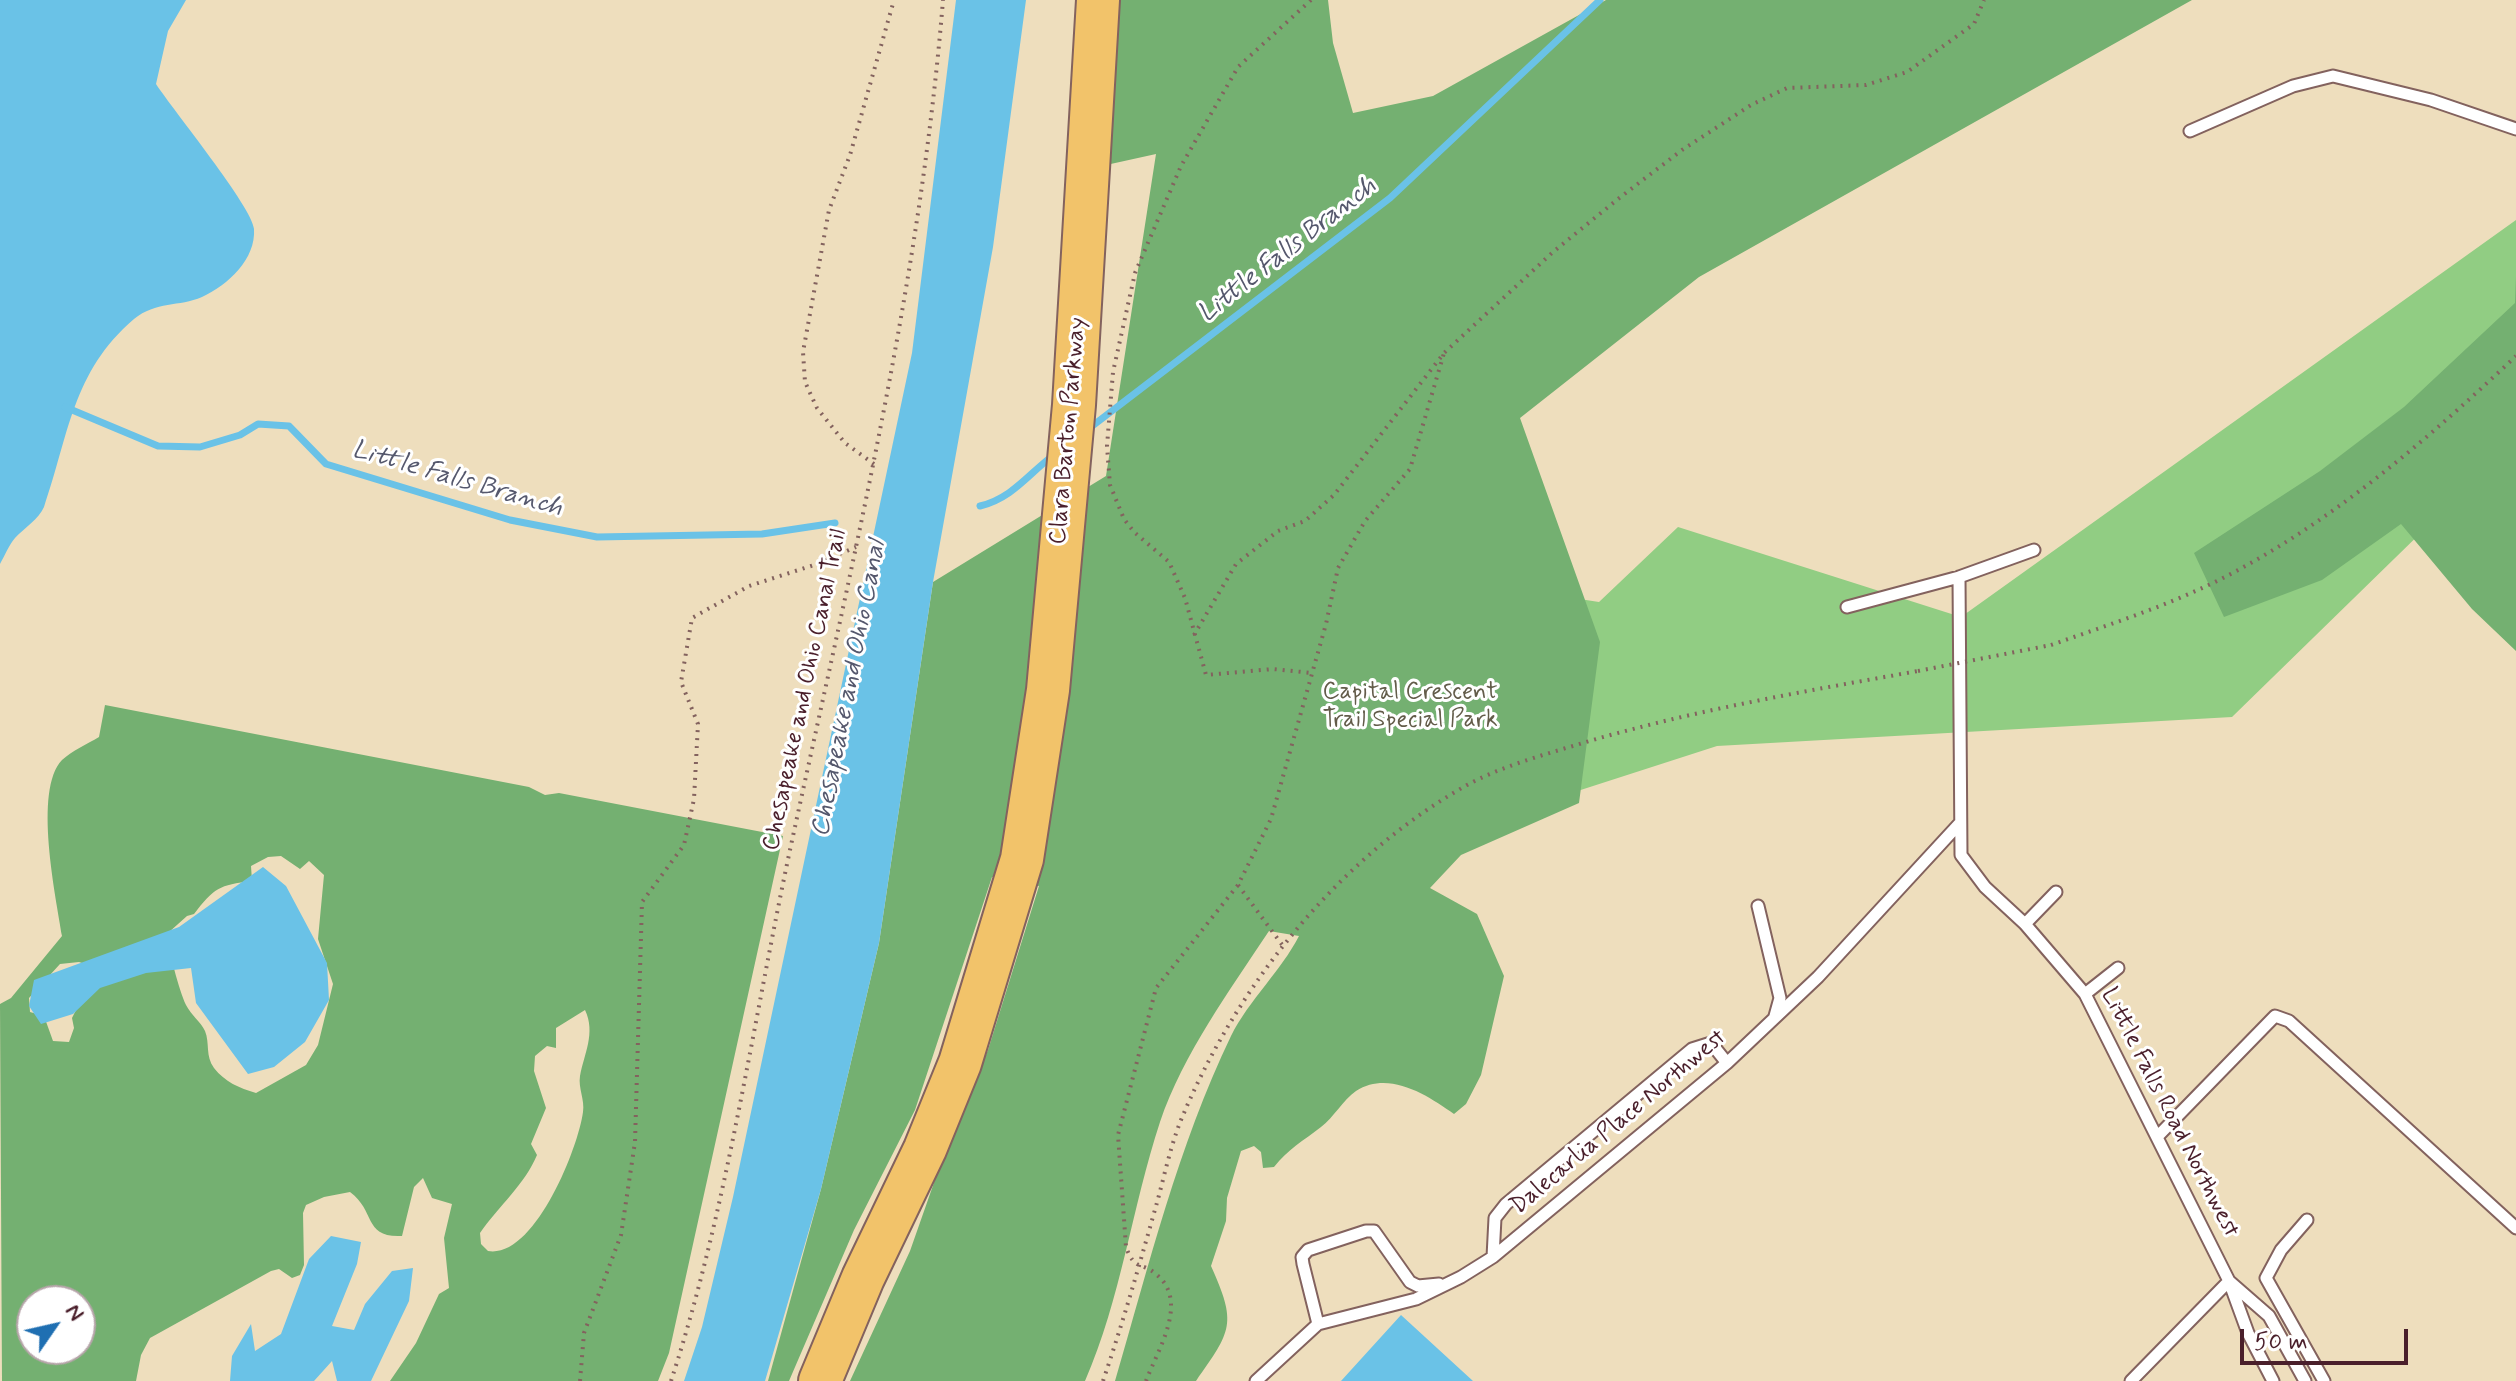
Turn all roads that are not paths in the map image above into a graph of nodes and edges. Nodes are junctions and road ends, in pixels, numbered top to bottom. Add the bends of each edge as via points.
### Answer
1 (1098, 0) edge
2 (2516, 129) edge
3 (2190, 131) dead end
4 (2034, 550) dead end
5 (1959, 577) junction
6 (1847, 607) dead end
7 (1960, 823) junction
8 (2056, 892) dead end
9 (1758, 906) dead end
10 (2025, 924) junction
11 (2118, 968) dead end
12 (2085, 994) junction
13 (1775, 1017) junction
14 (1727, 1063) junction
15 (2157, 1137) junction
16 (2307, 1220) dead end
17 (2516, 1228) edge
18 (1493, 1257) junction
19 (1452, 1281) junction
20 (2229, 1281) junction
21 (1318, 1324) junction
22 (820, 1381) edge
23 (1256, 1381) edge
24 (2131, 1381) edge
25 (2273, 1381) edge
26 (2305, 1381) edge
27 (2324, 1381) edge

1 - 22 highway, Clara Barton Parkway via 1074,405 1046,703 1022,859 960,1063
2 - 3 lane via 2431,100 2333,76 2293,86
4 - 5 lane
5 - 6 lane
5 - 7 lane, Little Falls Road Northwest
7 - 10 lane, Little Falls Road Northwest via 1961,855 1985,887
7 - 13 lane, Dalecarlia Place Northwest
8 - 10 lane
9 - 13 lane via 1780,998
10 - 12 lane, Little Falls Road Northwest
11 - 12 lane
12 - 15 lane, Little Falls Road Northwest
13 - 14 lane, Dalecarlia Place Northwest
14 - 18 lane, Dalecarlia Place Northwest
14 - 18 lane via 1711,1043 1692,1049 1506,1204 1495,1218
15 - 17 lane via 2275,1016 2289,1021
15 - 20 lane, Little Falls Road Northwest
16 - 27 lane via 2266,1278
18 - 19 lane, Dalecarlia Place Northwest
19 - 21 lane, Dalecarlia Place Northwest via 1416,1299
19 - 21 lane via 1418,1286 1410,1282 1374,1231 1366,1231 1308,1250 1302,1257
20 - 24 lane
20 - 25 lane, Little Falls Road Northwest
20 - 26 lane via 2269,1316
21 - 23 lane, Dalecarlia Place Northwest

